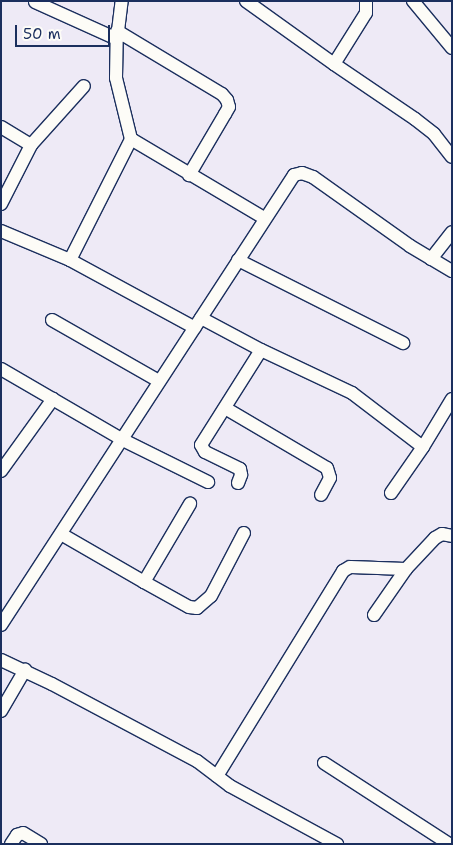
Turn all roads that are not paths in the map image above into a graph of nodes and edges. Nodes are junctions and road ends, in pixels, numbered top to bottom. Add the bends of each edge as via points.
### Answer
1 (122, 1) edge
2 (246, 1) edge
3 (413, 1) edge
4 (35, 2) edge
5 (368, 2) edge
6 (117, 35) junction
7 (449, 39) edge
8 (334, 64) junction
9 (84, 86) dead end
10 (1, 127) edge
11 (131, 139) junction
12 (31, 145) junction
13 (452, 157) edge
14 (189, 175) junction
15 (1, 204) edge
16 (264, 218) junction
17 (1, 231) edge
18 (452, 232) edge
19 (431, 258) junction
20 (70, 260) junction
21 (238, 260) junction
22 (452, 272) edge
23 (52, 320) dead end
24 (198, 323) junction
25 (403, 344) dead end
26 (261, 350) junction
27 (1, 369) edge
28 (159, 380) junction
29 (53, 399) junction
30 (452, 399) edge
31 (225, 408) junction
32 (123, 440) junction
33 (423, 447) junction
34 (1, 471) edge
35 (208, 482) dead end
36 (238, 484) dead end
37 (391, 493) dead end
38 (321, 494) dead end
39 (190, 504) dead end
40 (62, 534) junction
41 (244, 534) dead end
42 (452, 536) edge
43 (406, 569) junction
44 (144, 582) junction
45 (374, 615) dead end
46 (1, 625) edge
47 (1, 660) edge
48 (25, 670) junction
49 (1, 711) edge
50 (324, 763) dead end
51 (217, 776) junction
52 (12, 844) edge
53 (41, 844) edge
54 (337, 844) edge
55 (449, 844) edge

1 - 6 street
2 - 8 street
3 - 7 street
4 - 6 street
5 - 8 street via 366,13
6 - 11 street via 116,78
6 - 14 street via 222,94 227,100 226,114
8 - 13 street via 415,119 434,134
9 - 12 street
10 - 12 street
11 - 14 street
11 - 20 street
12 - 15 street
14 - 16 street
16 - 19 street via 288,180 302,173
16 - 21 street
17 - 20 street
18 - 19 street
19 - 22 street
20 - 24 street
21 - 24 street
21 - 25 street
23 - 28 street
24 - 26 street
24 - 28 street
26 - 31 street
26 - 33 street via 352,392
27 - 29 street
28 - 32 street
29 - 32 street
29 - 34 street
30 - 33 street
31 - 36 street via 203,441 201,450 240,470
31 - 38 street via 327,468 330,478
32 - 35 street
32 - 40 street
33 - 37 street
39 - 44 street
40 - 44 street
40 - 46 street
41 - 44 street via 211,596 197,608 189,607
42 - 43 street via 442,534 435,538
43 - 45 street
43 - 51 street via 350,567 343,572
47 - 48 street
48 - 49 street
48 - 51 street via 197,761
50 - 55 street
51 - 54 street via 262,805
52 - 53 street via 22,832

